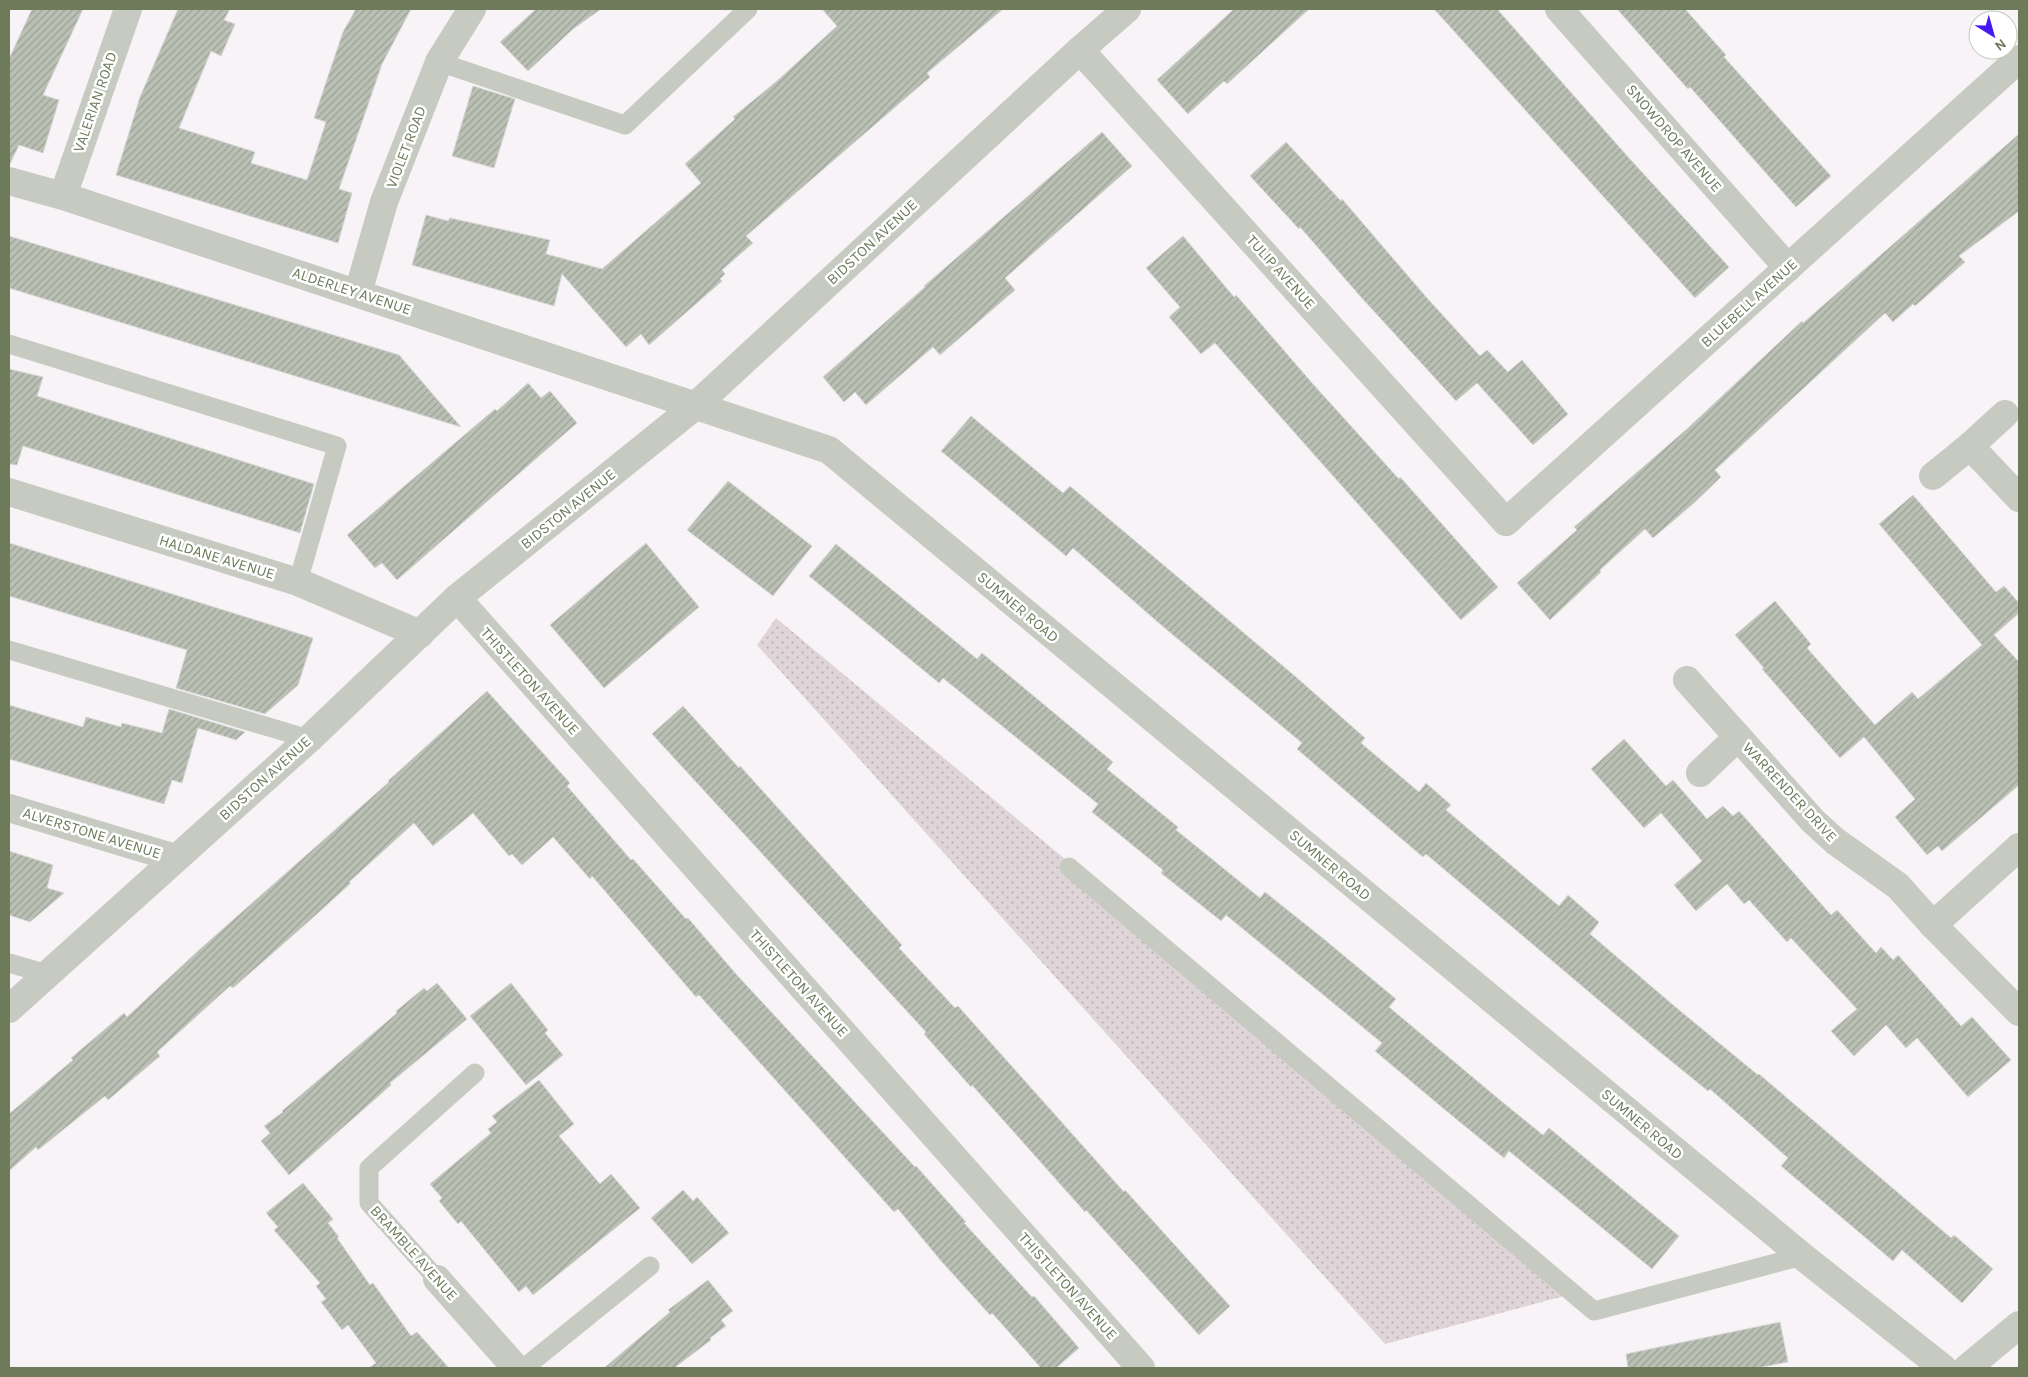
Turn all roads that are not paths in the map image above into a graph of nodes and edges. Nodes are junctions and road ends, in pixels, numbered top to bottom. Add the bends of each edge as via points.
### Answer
1 (128, 9) edge
2 (472, 9) edge
3 (748, 9) edge
4 (1127, 9) edge
5 (1560, 9) edge
6 (1080, 50) junction
7 (2019, 58) edge
8 (439, 62) junction
9 (9, 181) edge
10 (62, 196) junction
11 (1788, 268) junction
12 (358, 293) junction
13 (9, 344) edge
14 (694, 407) junction
15 (2005, 414) dead end
16 (1970, 446) junction
17 (1933, 476) dead end
18 (9, 492) edge
19 (1482, 495) joint
20 (2019, 498) edge
21 (298, 582) junction
22 (458, 598) junction
23 (420, 634) junction
24 (9, 650) edge
25 (1687, 680) dead end
26 (1738, 737) junction
27 (309, 739) junction
28 (1700, 773) dead end
29 (9, 808) edge
30 (2019, 847) edge
31 (175, 858) junction
32 (1069, 867) dead end
33 (1933, 925) junction
34 (9, 963) edge
35 (47, 974) junction
36 (9, 1009) edge
37 (2019, 1012) edge
38 (475, 1073) dead end
39 (1802, 1256) junction
40 (650, 1266) dead end
41 (437, 1279) joint
42 (2019, 1325) edge
43 (516, 1368) edge
44 (524, 1368) edge
45 (1141, 1368) edge
46 (1943, 1368) edge
47 (1967, 1368) edge

1 - 10 street, VALERIAN ROAD
2 - 8 street, VIOLET ROAD
3 - 8 lane via 625,125
4 - 6 street, BIDSTON AVENUE
5 - 11 street, SNOWDROP AVENUE
6 - 14 street, BIDSTON AVENUE
6 - 19 street, TULIP AVENUE
7 - 11 street, BLUEBELL AVENUE
8 - 12 street, VIOLET ROAD via 384,202
9 - 10 street, ALDERLEY AVENUE
10 - 12 street, ALDERLEY AVENUE
11 - 19 street, BLUEBELL AVENUE via 1506,522
12 - 14 street, ALDERLEY AVENUE
13 - 21 lane via 336,446
14 - 22 street, BIDSTON AVENUE
14 - 39 street, SUMNER ROAD via 829,450
15 - 16 street
16 - 17 street
16 - 20 street
18 - 21 street, HALDANE AVENUE
21 - 23 street, HALDANE AVENUE
22 - 23 street, BIDSTON AVENUE
22 - 45 street, THISTLETON AVENUE
23 - 27 street, BIDSTON AVENUE
24 - 27 lane
25 - 26 street, WARRENDER DRIVE
26 - 28 street, WARRENDER DRIVE
26 - 33 street, WARRENDER DRIVE via 1813,821 1835,841 1898,886
27 - 31 street, BIDSTON AVENUE
29 - 31 street, ALVERSTONE AVENUE
30 - 33 street
31 - 35 street, BIDSTON AVENUE
32 - 39 lane via 1594,1311
33 - 37 street, WARRENDER DRIVE
34 - 35 lane
35 - 36 street, BIDSTON AVENUE
38 - 41 lane, BRAMBLE AVENUE via 368,1168 369,1203
39 - 46 street, SUMNER ROAD
40 - 44 lane
41 - 43 street, BRAMBLE AVENUE
42 - 47 street

